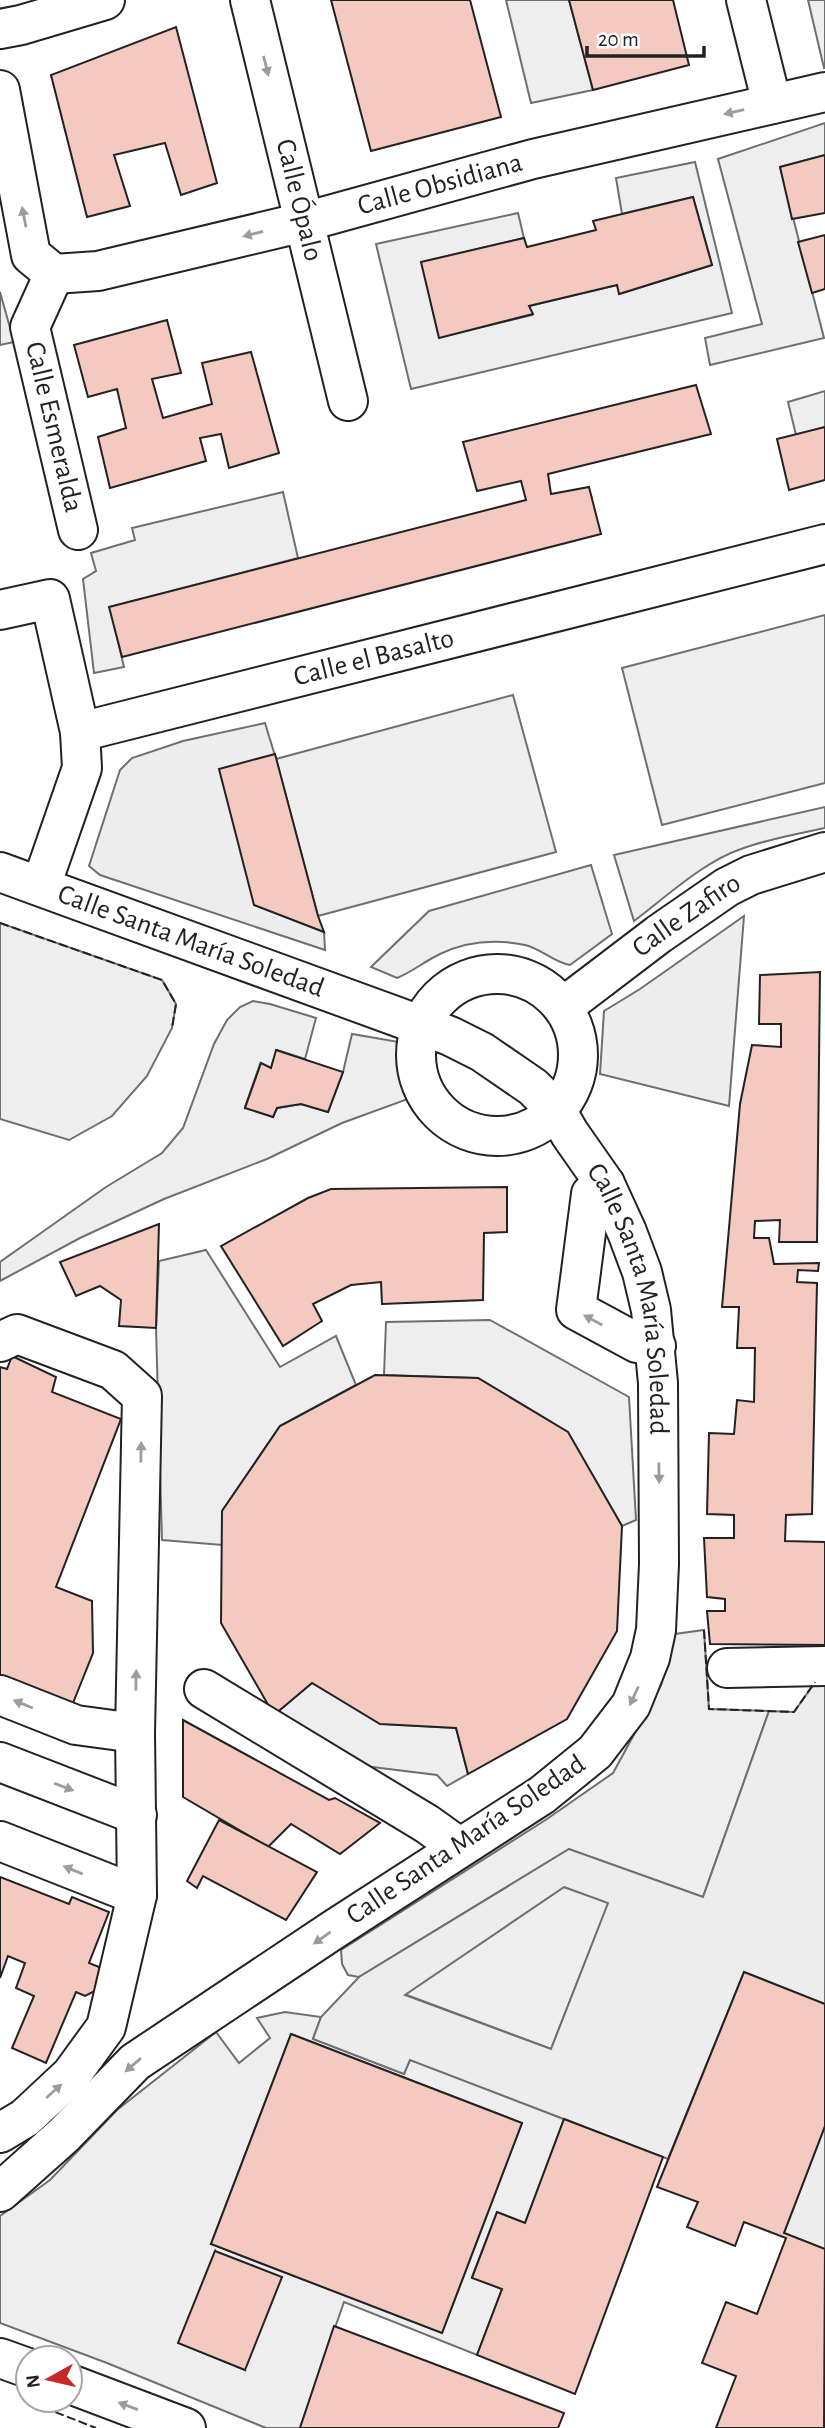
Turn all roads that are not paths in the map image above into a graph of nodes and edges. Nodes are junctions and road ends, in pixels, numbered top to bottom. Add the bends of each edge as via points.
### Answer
1 (105, 0) edge
2 (250, 0) edge
3 (746, 0) edge
4 (0, 29) edge
5 (0, 90) edge
6 (825, 92) edge
7 (772, 104) junction
8 (304, 222) junction
9 (54, 274) junction
10 (348, 401) dead end
11 (78, 530) dead end
12 (825, 544) edge
13 (0, 610) edge
14 (80, 732) junction
15 (825, 852) edge
16 (0, 872) edge
17 (41, 887) junction
18 (563, 1007) junction
19 (421, 1027) junction
20 (556, 1110) junction
21 (605, 1184) junction
22 (0, 1342) edge
23 (656, 1346) junction
24 (825, 1666) edge
25 (727, 1668) dead end
26 (204, 1689) dead end
27 (0, 1695) edge
28 (135, 1733) junction
29 (0, 1762) edge
30 (137, 1815) junction
31 (0, 1841) edge
32 (459, 1847) junction
33 (137, 1895) junction
34 (0, 2133) edge
35 (0, 2192) edge
36 (84, 2389) edge
37 (186, 2428) edge

1 - 4 street
2 -> 8 street, Calle Ópalo
3 - 7 street
9 -> 5 street via 31,255
6 - 7 street, Calle Obsidiana
7 -> 8 street, Calle Obsidiana via 533,159
8 -> 9 street, Calle Obsidiana via 97,271
8 - 10 street, Calle Ópalo
9 - 11 street, Calle Esmeralda via 30,327
12 - 14 street, Calle el Basalto
13 - 14 street via 50,599
14 - 17 street via 82,768
15 - 18 street, Calle Zafiro via 727,887
16 - 17 street, Calle Santa María Soledad
17 - 19 street, Calle Santa María Soledad
18 - 19 street via 534,983 507,974 477,976 449,989 431,1007
18 - 20 street via 577,1039 579,1058 573,1086
19 - 20 street, Calle Santa María Soledad via 482,1052 533,1087
19 - 20 street via 418,1074 427,1097 459,1128 504,1137 543,1124
20 - 21 street, Calle Santa María Soledad
21 - 23 street, Calle Santa María Soledad via 642,1272
23 -> 21 street via 637,1343 576,1310 591,1194
28 -> 22 street via 142,1396 113,1370 17,1334
23 -> 32 street, Calle Santa María Soledad via 659,1564 650,1658 631,1704 596,1752 542,1795
24 - 25 street
26 - 32 street
28 -> 27 street via 76,1725
28 - 30 street
29 -> 30 street
30 - 33 street
33 -> 31 street
32 -> 35 street, Calle Santa María Soledad via 135,2062
34 -> 33 street via 25,2118 71,2075 106,2027
37 -> 36 street

